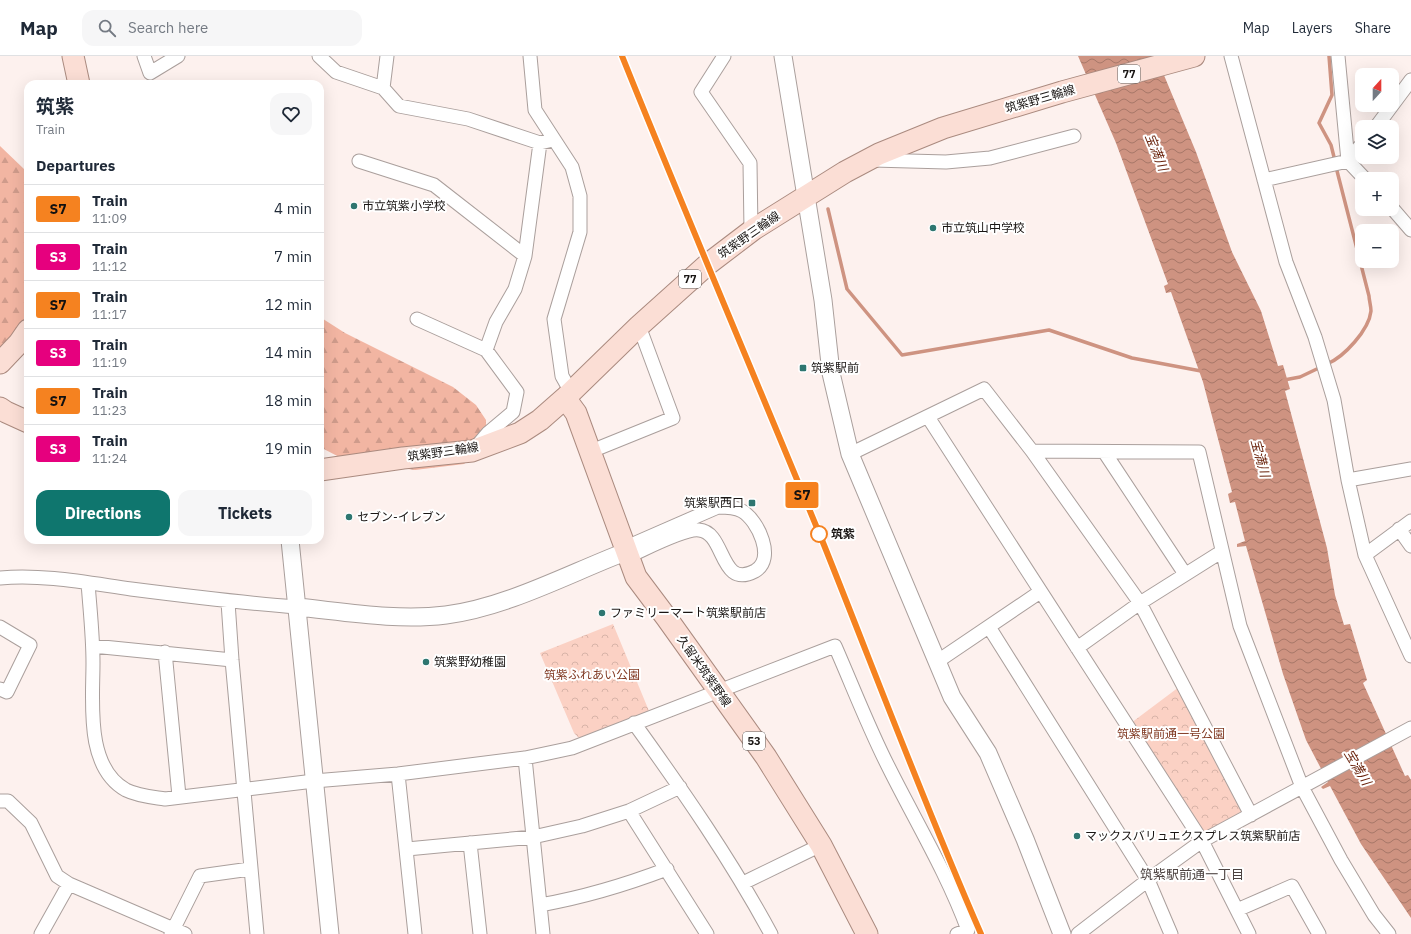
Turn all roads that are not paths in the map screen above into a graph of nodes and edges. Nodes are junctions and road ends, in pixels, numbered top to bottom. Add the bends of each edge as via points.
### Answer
1 (73, 56) edge
2 (144, 56) edge
3 (178, 56) edge
4 (319, 56) edge
5 (387, 56) edge
6 (530, 56) edge
7 (724, 56) edge
8 (784, 56) edge
9 (1231, 56) edge
10 (1338, 56) edge
11 (1188, 58) edge
12 (78, 80) edge
13 (1411, 80) edge
14 (383, 88) junction
15 (1381, 120) edge
16 (1074, 136) dead end
17 (553, 140) junction
18 (540, 143) junction
19 (1355, 152) edge
20 (867, 160) junction
21 (359, 161) dead end
22 (1348, 161) junction
23 (1358, 172) edge
24 (1264, 180) junction
25 (806, 196) junction
26 (1399, 216) edge
27 (1411, 230) edge
28 (751, 231) junction
29 (525, 256) junction
30 (418, 319) dead end
31 (639, 326) junction
32 (24, 339) edge
33 (486, 350) junction
34 (0, 363) edge
35 (568, 395) junction
36 (0, 408) edge
37 (928, 416) junction
38 (24, 420) edge
39 (472, 451) junction
40 (1032, 451) junction
41 (589, 452) junction
42 (1105, 453) junction
43 (850, 454) junction
44 (324, 469) edge
45 (1411, 469) edge
46 (1348, 480) junction
47 (1411, 520) edge
48 (1399, 529) junction
49 (290, 544) edge
50 (1411, 546) edge
51 (625, 552) junction
52 (1221, 552) junction
53 (1364, 555) junction
54 (1185, 574) junction
55 (0, 578) edge
56 (88, 583) junction
57 (1040, 592) junction
58 (228, 602) junction
59 (1140, 604) junction
60 (297, 607) junction
61 (0, 627) edge
62 (989, 627) junction
63 (93, 646) junction
64 (1077, 648) junction
65 (165, 652) junction
66 (1411, 656) edge
67 (232, 660) junction
68 (938, 661) junction
69 (0, 689) edge
70 (717, 690) junction
71 (634, 723) junction
72 (1411, 728) edge
73 (525, 758) junction
74 (398, 774) junction
75 (314, 781) junction
76 (1306, 785) junction
77 (680, 787) junction
78 (244, 790) junction
79 (180, 796) junction
80 (0, 801) edge
81 (629, 811) junction
82 (1251, 815) junction
83 (533, 837) junction
84 (1202, 841) junction
85 (470, 843) junction
86 (822, 845) junction
87 (407, 849) junction
88 (250, 869) junction
89 (667, 869) junction
90 (1148, 880) junction
91 (743, 883) junction
92 (69, 884) junction
93 (540, 904) junction
94 (1237, 910) junction
95 (172, 931) edge
96 (701, 933) edge
97 (41, 934) edge
98 (185, 934) edge
99 (257, 934) edge
100 (330, 934) edge
101 (415, 934) edge
102 (480, 934) edge
103 (543, 934) edge
104 (771, 934) edge
105 (867, 934) edge
106 (957, 934) edge
107 (1062, 934) edge
108 (1078, 934) edge
109 (1171, 934) edge
110 (1249, 934) edge
111 (1319, 934) edge
112 (1389, 934) edge

1 - 12 main road
2 - 3 street via 150,73
4 - 14 street via 336,72
5 - 14 street
6 - 17 street via 535,110
7 - 28 street via 701,92 750,163
8 - 25 street
9 - 24 street
10 - 22 street
11 - 20 main road, 筑紫野三輪線 / 77 via 943,128
13 - 15 street
14 - 18 street via 399,106 468,119
16 - 20 street via 990,158 946,162
17 - 18 street
17 - 35 street via 572,167 580,196 580,232 554,319 562,376
18 - 29 street
19 - 22 street
20 - 25 main road, 筑紫野三輪線 / 77
21 - 29 street via 434,185
22 - 23 street
22 - 24 street
24 - 46 street via 1286,262 1315,337 1334,400
25 - 28 main road, 筑紫野三輪線 / 77
25 - 43 street via 823,300 831,373
26 - 27 street
28 - 31 main road, 筑紫野三輪線 / 77 via 708,264
29 - 33 street via 515,289 496,322
30 - 33 street
31 - 35 main road, 筑紫野三輪線 / 77
31 - 41 street via 674,418
32 - 34 main road
33 - 39 street via 517,392 513,412 488,433
35 - 39 main road, 筑紫野三輪線 / 77 via 540,420 520,433
35 - 41 main road, 久留米筑紫野線 / 53
36 - 38 main road
37 - 40 street via 984,389
37 - 43 street
37 - 57 street
39 - 44 main road, 筑紫野三輪線 / 77
40 - 42 street
40 - 59 street
41 - 51 main road, 久留米筑紫野線 / 53
42 - 52 street via 1199,452
42 - 54 street
43 - 68 street
45 - 46 street
46 - 53 street
47 - 48 street
48 - 50 street
48 - 53 street
49 - 60 street
51 - 51 street via 718,507 737,508 750,518 758,529 765,547 760,565 756,570 744,574 738,574 729,568 713,537 698,530
51 - 60 street via 497,603 445,615 395,616
51 - 70 main road, 久留米筑紫野線 / 53 via 636,577
52 - 54 street
52 - 76 street via 1240,626
53 - 66 street
54 - 59 street
55 - 56 street
56 - 58 street
56 - 63 street
57 - 62 street
57 - 64 street
58 - 60 street
58 - 67 street
59 - 64 street
59 - 82 street
60 - 75 street
61 - 69 street via 30,645 7,692
62 - 68 street
62 - 90 street
63 - 65 street
63 - 79 street via 93,731 97,751 108,773 126,790 146,797 165,799
64 - 84 street
65 - 67 street
65 - 79 street
67 - 78 street
68 - 107 street via 952,697 988,754
70 - 71 street
70 - 86 main road, 久留米筑紫野線 / 53 via 766,757
70 - 106 street via 835,646 889,768 935,853 962,913 968,930
71 - 73 street via 572,748
71 - 77 street
72 - 76 street
73 - 74 street
73 - 83 street
74 - 75 street
74 - 87 street
75 - 78 street
75 - 100 street
76 - 82 street
76 - 112 street via 1341,860 1374,915
77 - 81 street
77 - 91 street
78 - 79 street
78 - 88 street
80 - 92 street via 8,801 31,823 57,876
81 - 83 street via 582,826
81 - 89 street
82 - 84 street
83 - 85 street
83 - 93 street
84 - 90 street
84 - 94 street
85 - 87 street
85 - 102 street
86 - 91 street
86 - 105 main road, 久留米筑紫野線 / 53
87 - 101 street
88 - 95 street via 200,876
88 - 99 street
89 - 93 street via 626,885 578,898
89 - 96 street
90 - 108 street
90 - 109 street
91 - 104 street
92 - 95 street
92 - 97 street
93 - 103 street
94 - 110 street
94 - 111 street via 1292,886
95 - 98 street

